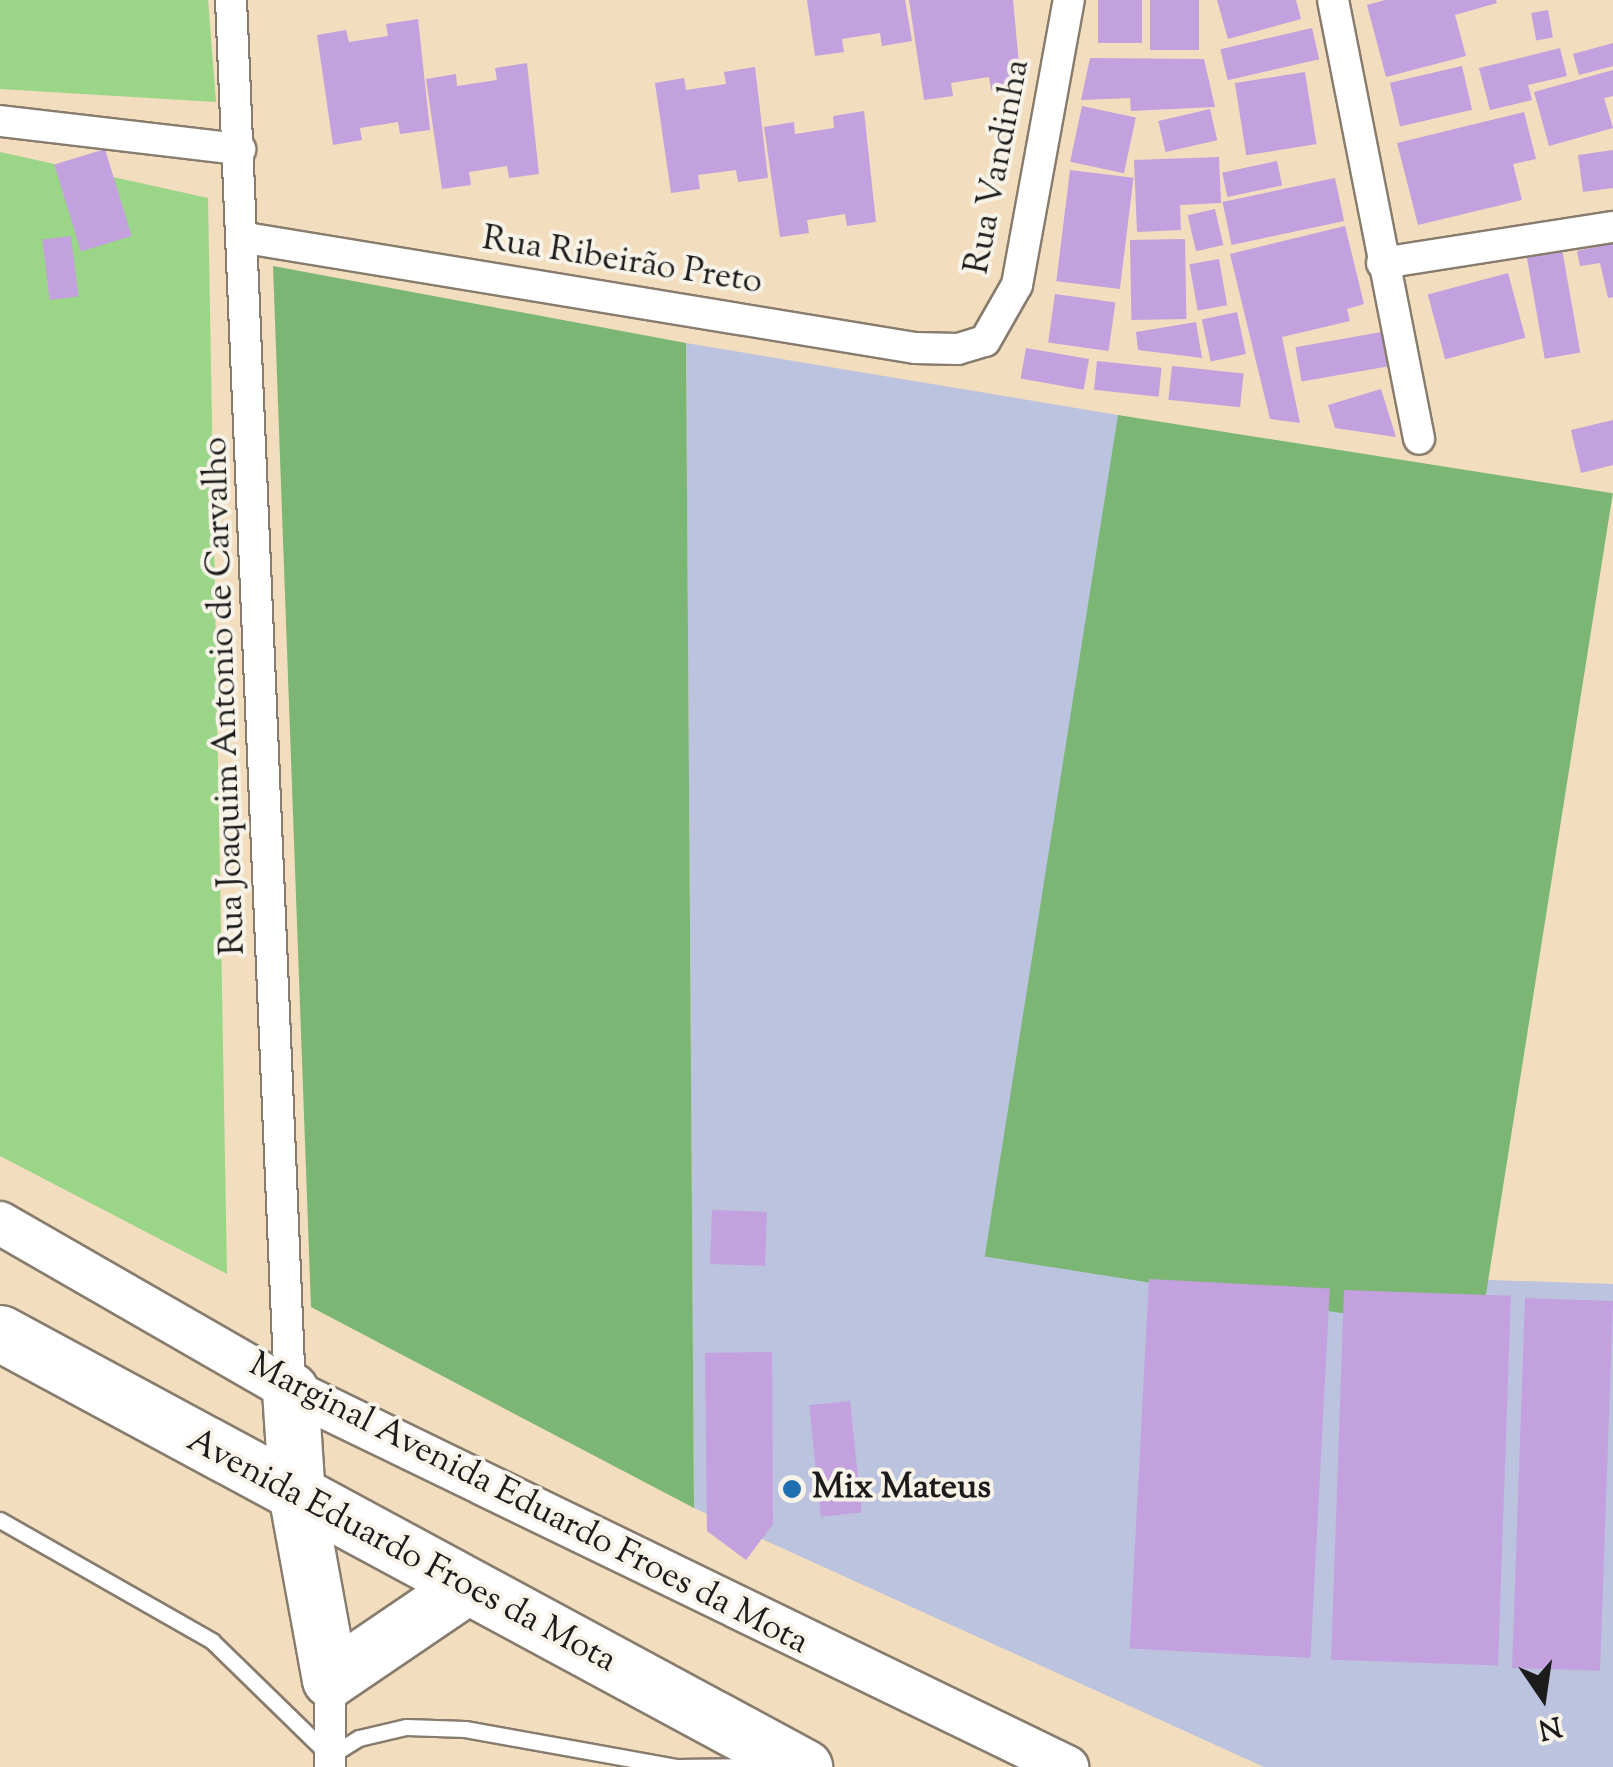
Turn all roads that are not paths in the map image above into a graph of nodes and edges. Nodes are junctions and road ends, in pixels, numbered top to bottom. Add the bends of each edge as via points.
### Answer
1 (231, 0) edge
2 (1069, 0) edge
3 (1334, 0) edge
4 (0, 122) edge
5 (240, 149) junction
6 (1613, 227) edge
7 (246, 238) junction
8 (1382, 262) junction
9 (985, 340) joint
10 (1418, 439) dead end
11 (0, 1223) edge
12 (0, 1333) edge
13 (290, 1390) junction
14 (297, 1498) junction
15 (0, 1520) edge
16 (464, 1588) junction
17 (330, 1679) junction
18 (330, 1761) edge
19 (804, 1767) edge
20 (1067, 1767) edge

1 - 5 street, Rua Joaquim Antonio de Carvalho
2 - 9 street, Rua Vandinha via 1018,284
3 - 8 street
4 - 5 street
5 - 7 street, Rua Joaquim Antonio de Carvalho
6 - 8 street
7 - 9 street, Rua Ribeirão Preto via 914,348 958,350
7 - 13 street, Rua Joaquim Antonio de Carvalho
8 - 10 street
11 - 13 street, Marginal Avenida Eduardo Froes da Mota
12 - 14 highway, Avenida Eduardo Froes da Mota
13 - 14 highway
13 - 20 street, Marginal Avenida Eduardo Froes da Mota
14 - 16 highway, Avenida Eduardo Froes da Mota
14 - 17 highway
15 - 18 lane via 212,1641
16 - 17 highway
16 - 19 highway, Avenida Eduardo Froes da Mota
17 - 18 street
18 - 19 lane via 358,1738 406,1727 465,1729 676,1767

